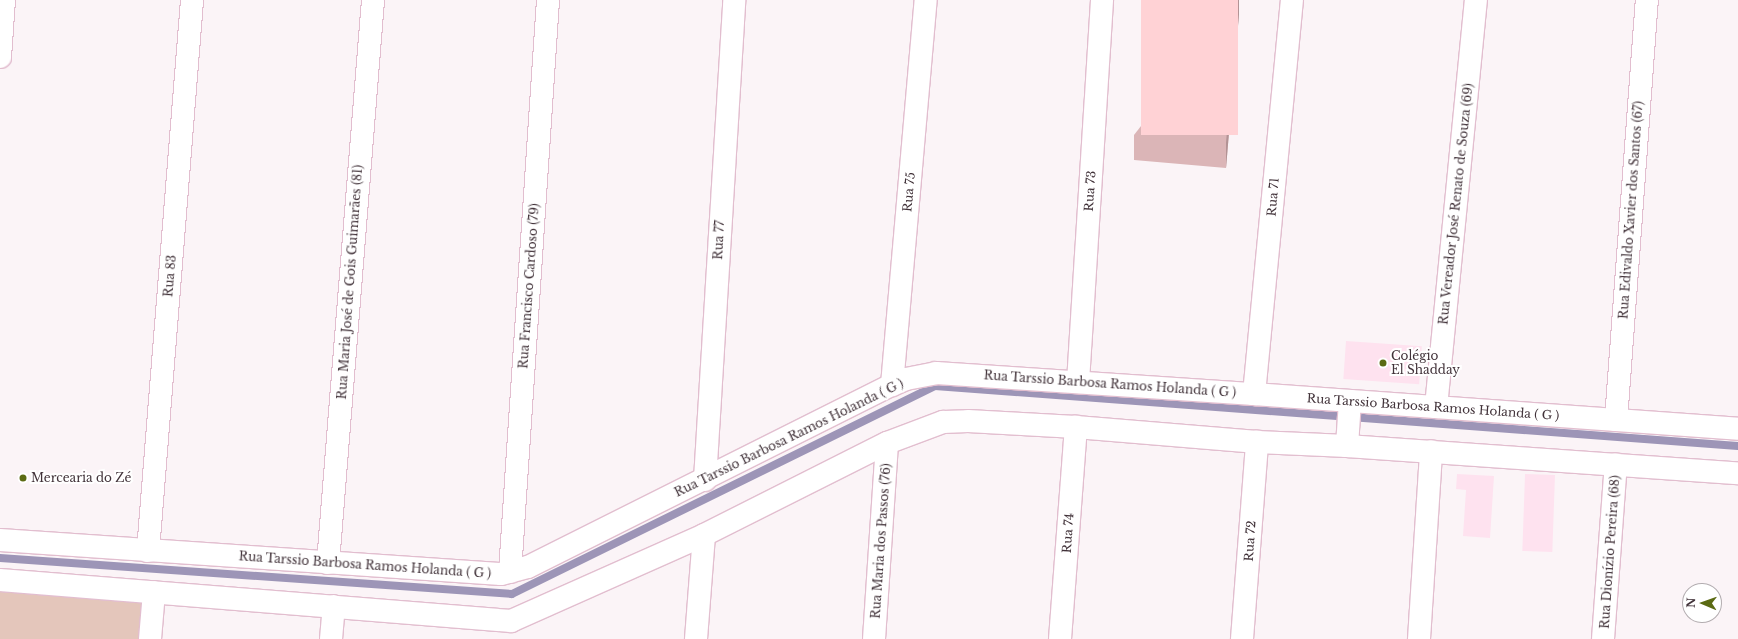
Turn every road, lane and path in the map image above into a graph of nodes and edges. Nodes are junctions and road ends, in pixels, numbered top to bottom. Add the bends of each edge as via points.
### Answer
1 (4, 0) edge
2 (192, 0) edge
3 (372, 0) edge
4 (548, 0) edge
5 (734, 0) edge
6 (926, 0) edge
7 (1102, 0) edge
8 (1292, 0) edge
9 (1476, 0) edge
10 (1647, 0) edge
11 (0, 57) edge
12 (1078, 382) junction
13 (892, 385) junction
14 (1254, 394) junction
15 (1350, 401) junction
16 (1436, 407) junction
17 (1616, 420) junction
18 (1076, 427) junction
19 (1738, 429) edge
20 (888, 442) junction
21 (1257, 442) junction
22 (1347, 446) junction
23 (1431, 451) junction
24 (1616, 464) junction
25 (1738, 473) edge
26 (705, 480) junction
27 (704, 535) junction
28 (0, 540) edge
29 (148, 551) junction
30 (328, 563) junction
31 (510, 572) junction
32 (0, 580) edge
33 (154, 592) junction
34 (334, 606) junction
35 (510, 630) edge
36 (150, 639) edge
37 (331, 639) edge
38 (696, 639) edge
39 (874, 639) edge
40 (1060, 639) edge
41 (1242, 639) edge
42 (1419, 639) edge
43 (1603, 639) edge

1 - 11 street
2 - 29 street, Rua 83
3 - 30 street, Rua Maria José de Gois Guimarães (81)
4 - 31 street, Rua Francisco Cardoso (79)
5 - 26 street, Rua 77
6 - 13 street, Rua 75
7 - 12 street, Rua 73
8 - 14 street, Rua 71
9 - 16 street, Rua Vereador José Renato de Souza (69)
10 - 17 street, Rua Edivaldo Xavier dos Santos (67)
12 - 13 street, Rua Tarssio Barbosa Ramos Holanda ( G ) via 952,373 923,375
12 - 14 street, Rua Tarssio Barbosa Ramos Holanda ( G )
13 - 26 street, Rua Tarssio Barbosa Ramos Holanda ( G )
14 - 15 street, Rua Tarssio Barbosa Ramos Holanda ( G )
15 - 16 street, Rua Tarssio Barbosa Ramos Holanda ( G )
15 - 22 street
16 - 17 street, Rua Tarssio Barbosa Ramos Holanda ( G )
17 - 19 street, Rua Tarssio Barbosa Ramos Holanda ( G )
18 - 20 street via 943,422
18 - 21 street
18 - 40 street, Rua 74
20 - 27 street
20 - 39 street, Rua Maria dos Passos (76)
21 - 22 street
21 - 41 street, Rua 72
22 - 23 street
23 - 24 street
23 - 42 street
24 - 25 street
24 - 43 street, Rua Dionízio Pereira (68)
26 - 31 street, Rua Tarssio Barbosa Ramos Holanda ( G ) via 528,567
27 - 35 street
27 - 38 street
28 - 29 street, Rua Tarssio Barbosa Ramos Holanda ( G )
29 - 30 street, Rua Tarssio Barbosa Ramos Holanda ( G )
30 - 31 street, Rua Tarssio Barbosa Ramos Holanda ( G ) via 490,574
32 - 33 street
33 - 34 street
33 - 36 street
34 - 35 street
34 - 37 street

